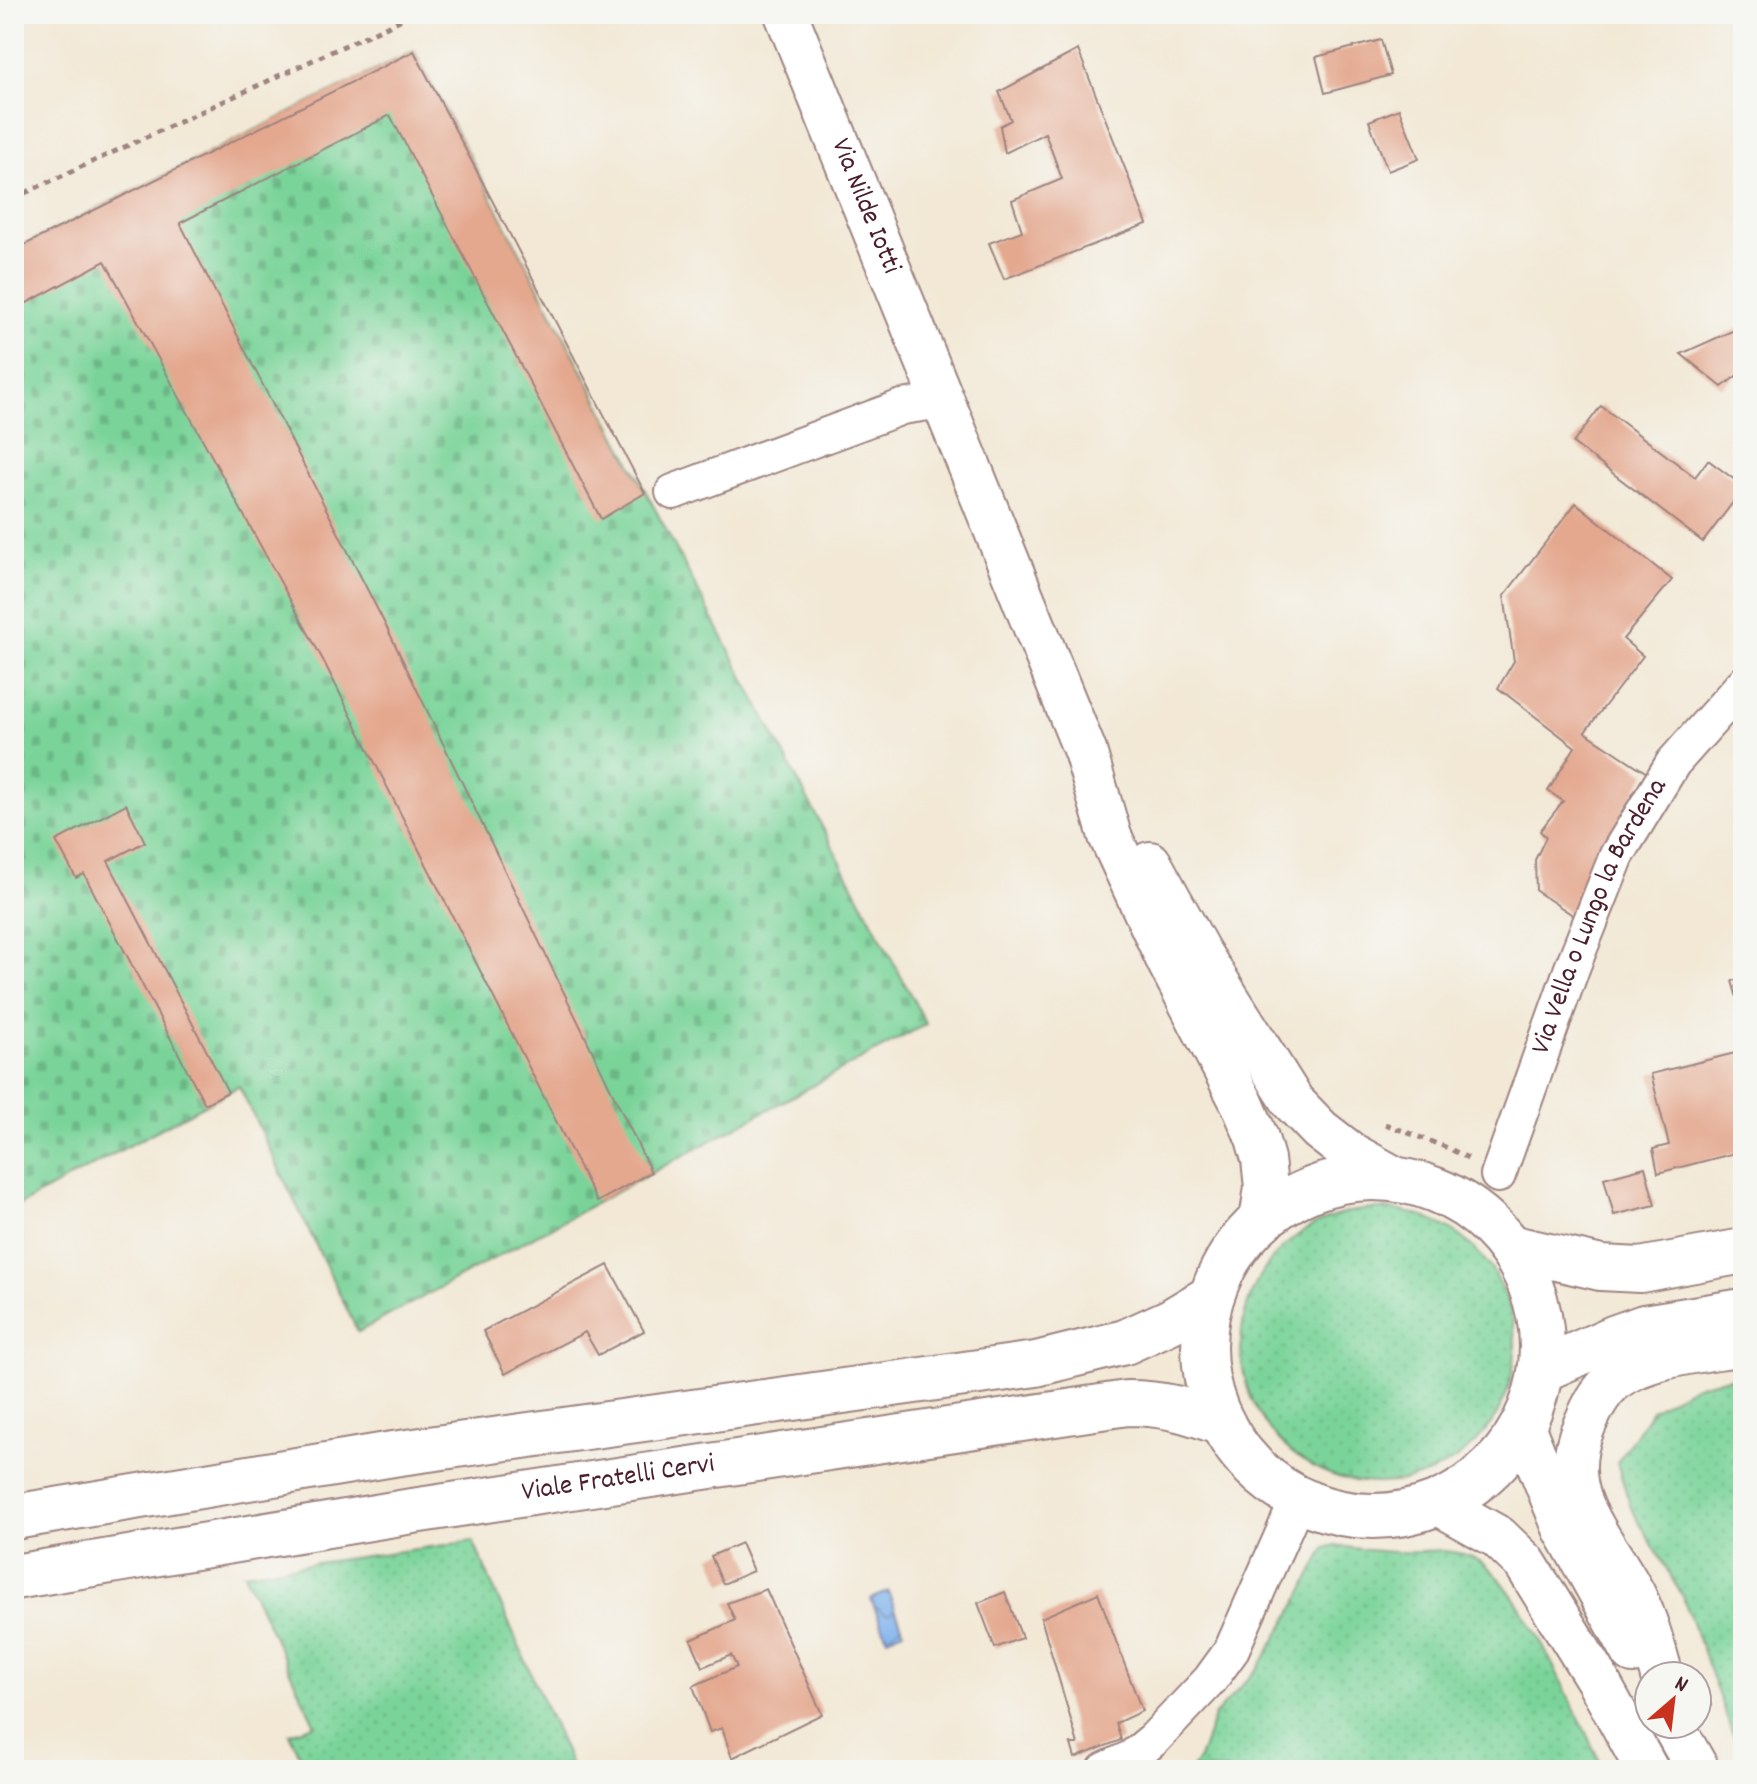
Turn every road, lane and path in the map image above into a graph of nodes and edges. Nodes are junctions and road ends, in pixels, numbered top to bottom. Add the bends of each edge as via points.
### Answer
1 (413, 14) edge
2 (786, 14) edge
3 (14, 198) edge
4 (942, 401) junction
5 (673, 492) dead end
6 (1743, 684) edge
7 (1085, 751) junction
8 (1381, 1123) dead end
9 (1498, 1175) joint
10 (1398, 1180) junction
11 (1261, 1221) junction
12 (1509, 1247) junction
13 (1743, 1251) edge
14 (1211, 1297) junction
15 (1743, 1311) edge
16 (1743, 1344) edge
17 (1541, 1370) junction
18 (1223, 1424) junction
19 (1523, 1426) junction
20 (1298, 1499) junction
21 (1437, 1503) junction
22 (14, 1517) edge
23 (14, 1577) edge
24 (1637, 1660) edge
25 (1668, 1660) edge
26 (1689, 1740) edge
27 (1105, 1770) edge
28 (1647, 1770) edge
29 (1698, 1770) edge

1 - 3 path
2 - 4 street, Via Nilde Iotti
4 - 5 street via 902,407
4 - 7 street, Via Nilde Iotti
6 - 9 street, Via Vella o Lungo la Bardena via 1673,763 1617,855
7 - 10 street via 1199,952 1293,1102 1351,1154
7 - 11 street via 1110,836 1257,1138 1266,1187
8 - 9 path via 1448,1148
10 - 11 main road via 1369,1178 1326,1186 1285,1203
10 - 12 main road via 1449,1196 1492,1226
11 - 14 main road via 1223,1268
12 - 13 main road via 1601,1268 1640,1270
12 - 17 main road via 1537,1305
14 - 18 main road via 1205,1361
14 - 22 main road, Viale Fratelli Cervi via 1125,1342 1036,1364 393,1454
15 - 17 main road via 1644,1327
16 - 25 street via 1663,1358 1614,1380 1593,1404 1579,1438 1574,1468 1580,1501
17 - 19 main road
18 - 20 main road via 1268,1479
18 - 23 main road, Viale Fratelli Cervi via 1179,1408 1127,1403
19 - 21 main road via 1487,1472
19 - 24 street via 1564,1528
20 - 21 main road via 1367,1516
20 - 27 street via 1224,1661 1154,1739
21 - 28 street via 1498,1537 1525,1563
26 - 29 street

